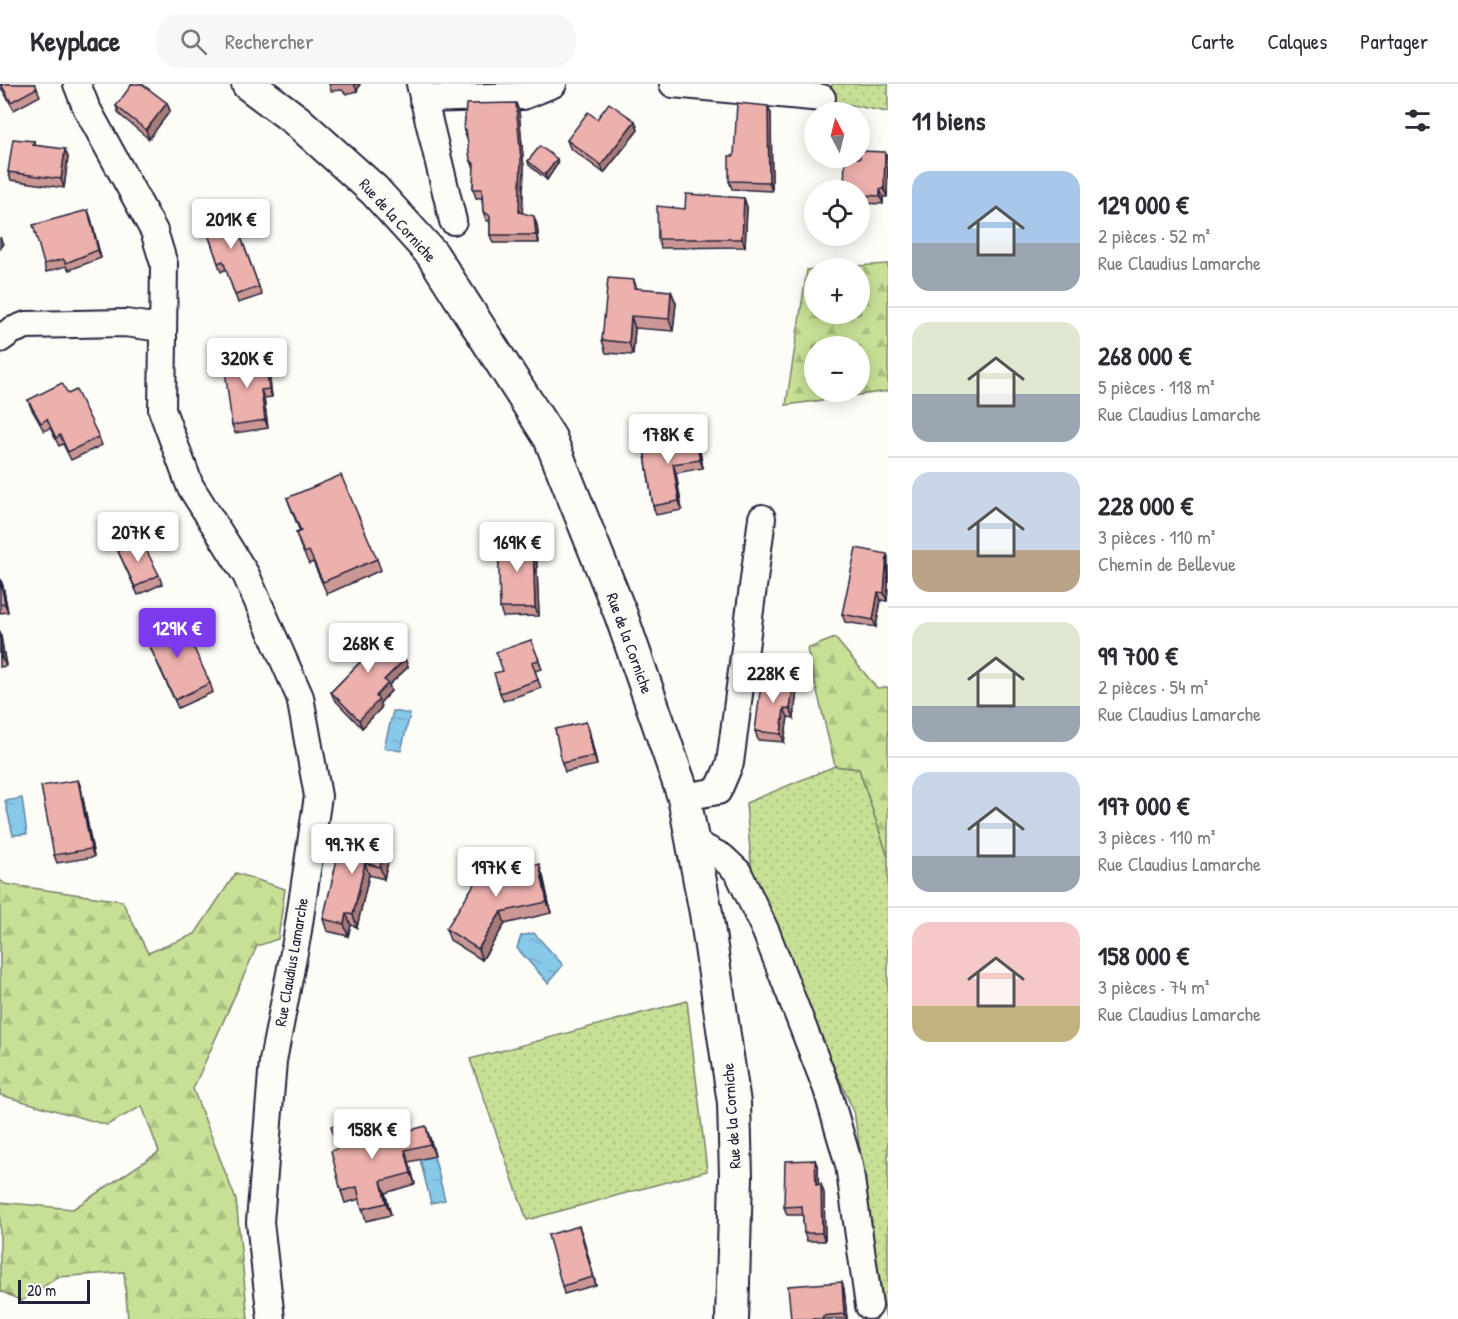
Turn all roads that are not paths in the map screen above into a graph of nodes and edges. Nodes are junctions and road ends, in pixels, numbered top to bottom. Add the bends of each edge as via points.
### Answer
1 (77, 84) edge
2 (248, 84) edge
3 (553, 84) edge
4 (673, 84) edge
5 (422, 92) edge
6 (822, 98) dead end
7 (453, 221) dead end
8 (161, 328) junction
9 (0, 339) edge
10 (762, 518) dead end
11 (684, 797) junction
12 (693, 842) junction
13 (868, 1306) dead end
14 (271, 1319) edge
15 (732, 1319) edge

1 - 8 street, Rue Claudius Lamarche via 154,231 164,264
2 - 11 main road, Rue de la Corniche via 296,120 374,190 432,254 550,438 621,615
3 - 5 street via 523,96
4 - 6 street
5 - 7 street
8 - 9 street via 125,323 26,326
8 - 14 street, Rue Claudius Lamarche via 162,410 190,486 246,574 300,698 318,796 273,1061 260,1222
10 - 11 street via 730,764 718,791
11 - 12 main road, Rue de la Corniche
12 - 13 street via 722,857 738,872 766,932 827,1089 849,1165
12 - 15 main road, Rue de la Corniche via 734,1103

